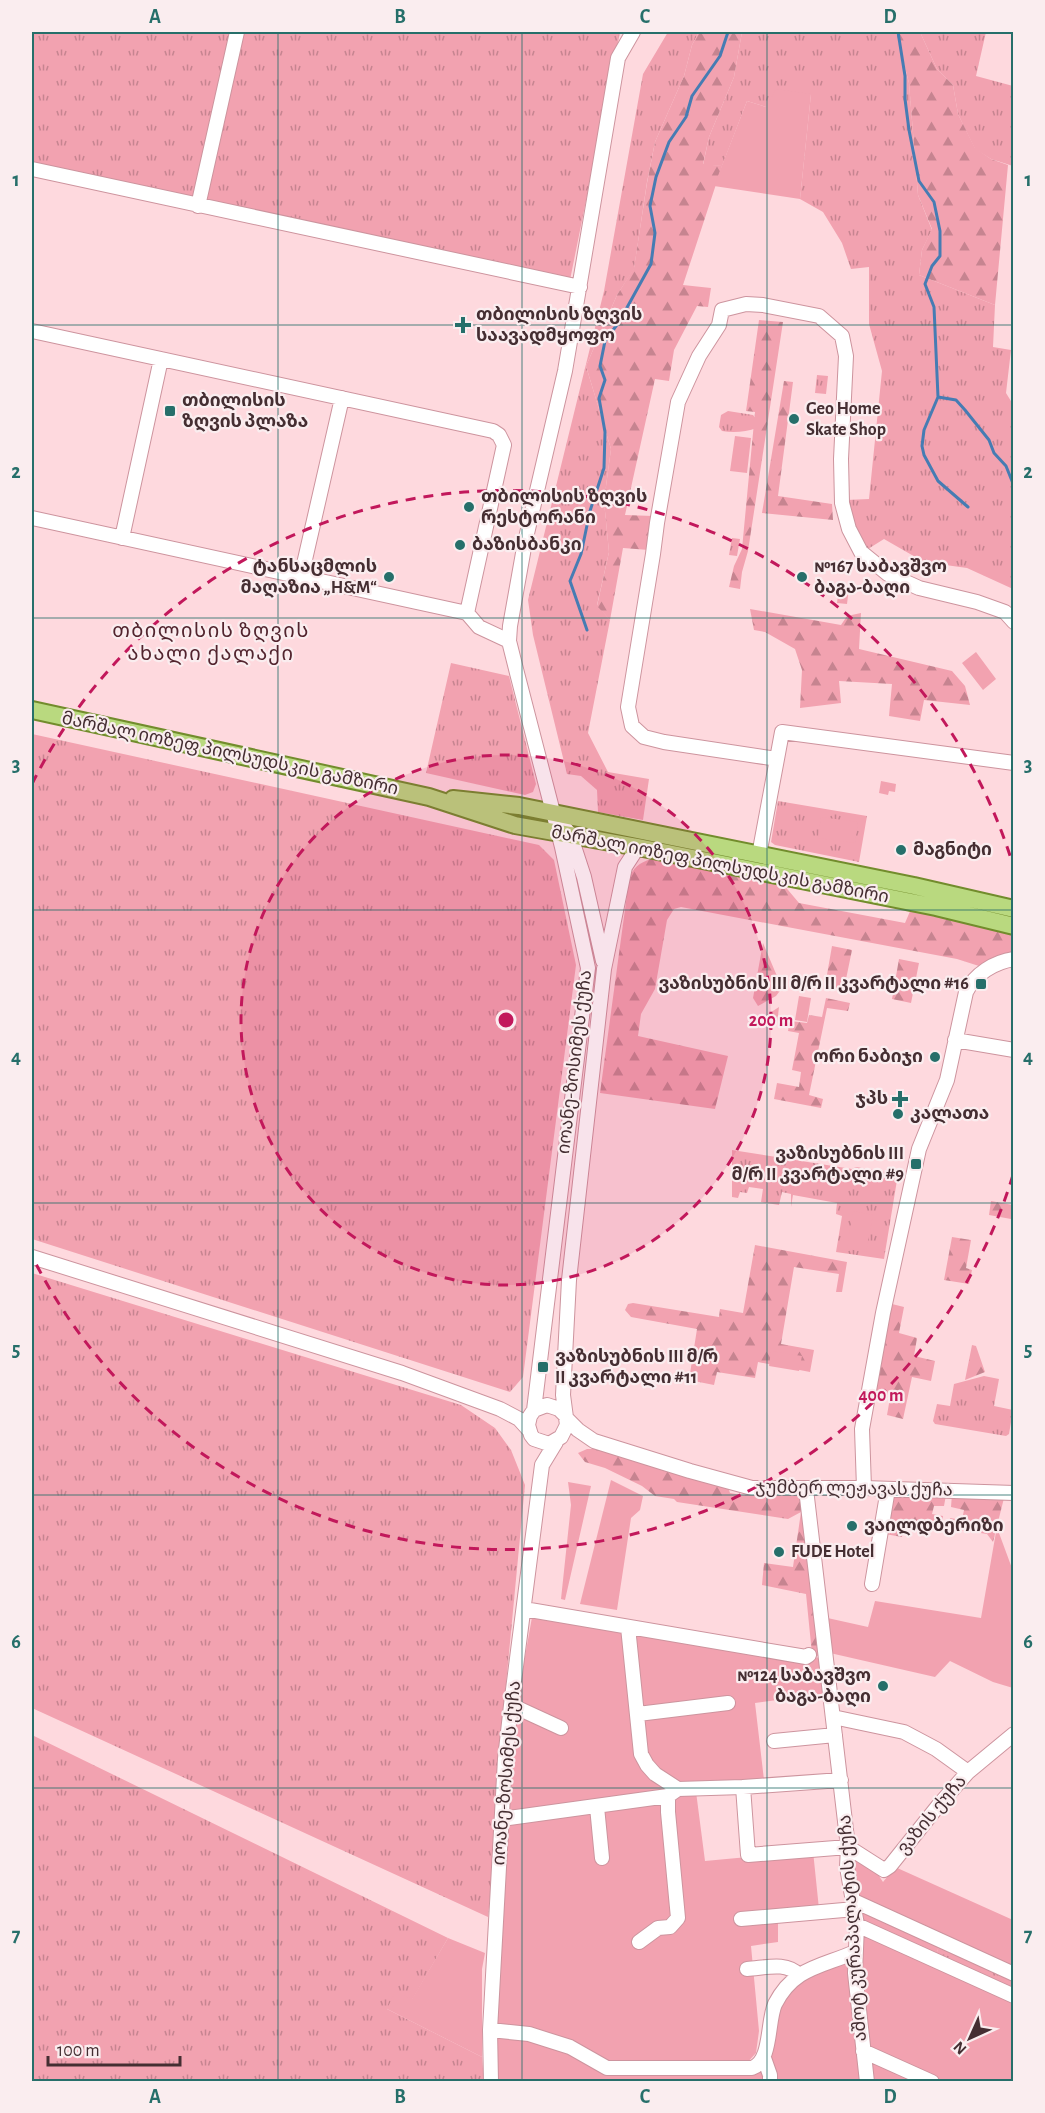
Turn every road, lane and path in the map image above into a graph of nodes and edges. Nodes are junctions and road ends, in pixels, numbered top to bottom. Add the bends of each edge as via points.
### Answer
1 (237, 32) edge
2 (622, 32) edge
3 (633, 32) edge
4 (618, 58) junction
5 (32, 169) edge
6 (198, 206) junction
7 (580, 287) junction
8 (32, 331) edge
9 (161, 359) junction
10 (342, 398) junction
11 (32, 518) edge
12 (122, 538) junction
13 (301, 577) junction
14 (467, 613) junction
15 (1014, 622) edge
16 (509, 641) junction
17 (32, 710) edge
18 (777, 759) junction
19 (1014, 763) edge
20 (429, 797) junction
21 (552, 812) junction
22 (563, 833) junction
23 (638, 847) junction
24 (757, 863) junction
25 (1014, 909) edge
26 (1014, 926) edge
27 (1014, 959) edge
28 (604, 975) junction
29 (587, 979) junction
30 (956, 1040) junction
31 (1014, 1050) edge
32 (32, 1257) edge
33 (500, 1409) junction
34 (533, 1411) junction
35 (565, 1417) junction
36 (530, 1432) junction
37 (557, 1441) junction
38 (594, 1441) junction
39 (542, 1465) junction
40 (864, 1488) junction
41 (806, 1489) junction
42 (888, 1489) junction
43 (1014, 1493) edge
44 (872, 1584) dead end
45 (524, 1609) junction
46 (628, 1627) junction
47 (809, 1655) dead end
48 (728, 1703) dead end
49 (511, 1705) junction
50 (638, 1714) junction
51 (833, 1717) junction
52 (561, 1728) dead end
53 (1014, 1734) edge
54 (835, 1735) junction
55 (774, 1741) dead end
56 (968, 1772) junction
57 (841, 1780) junction
58 (743, 1787) junction
59 (673, 1793) junction
60 (597, 1807) junction
61 (502, 1819) junction
62 (848, 1846) junction
63 (602, 1858) dead end
64 (855, 1905) junction
65 (741, 1919) dead end
66 (857, 1925) junction
67 (639, 1942) dead end
68 (855, 1952) junction
69 (747, 1969) dead end
70 (1014, 1974) edge
71 (799, 1975) junction
72 (1014, 1996) edge
73 (490, 2030) junction
74 (863, 2051) junction
75 (764, 2058) junction
76 (491, 2082) edge
77 (770, 2082) edge
78 (867, 2082) edge
79 (932, 2082) edge

1 - 6 street
2 - 4 street
3 - 4 street
4 - 7 street
5 - 6 street
6 - 7 street
7 - 16 street via 565,371 525,542
8 - 9 street
9 - 10 street
9 - 12 street
10 - 13 street
10 - 14 street via 493,431 503,440
11 - 12 street
12 - 13 street
13 - 14 street
14 - 16 street via 479,627
15 - 18 street via 1005,612 919,588 888,574 861,552 842,503 846,356 842,336 819,316 746,304 722,310 719,325 699,356 678,402 628,717 644,737
16 - 21 street
17 - 20 main road, მარშალ იოზეფ პილსუდსკის გამზირი
18 - 19 street via 782,732
18 - 24 street
20 - 21 main road, მარშალ იოზეფ პილსუდსკის გამზირი
20 - 22 main road, მარშალ იოზეფ პილსუდსკის გამზირი via 515,825
21 - 22 street, იოანე-ზოსიმეს ქუჩა
21 - 24 main road, მარშალ იოზეფ პილსუდსკის გამზირი
22 - 23 main road, მარშალ იოზეფ პილსუდსკის გამზირი
22 - 28 street, იოანე-ზოსიმეს ქუჩა via 584,877
22 - 29 street, იოანე-ზოსიმეს ქუჩა
23 - 24 main road, მარშალ იოზეფ პილსუდსკის გამზირი
23 - 28 street, იოანე-ზოსიმეს ქუჩა via 625,867
24 - 25 main road, მარშალ იოზეფ პილსუდსკის გამზირი via 914,886
24 - 26 main road, მარშალ იოზეფ პილსუდსკის გამზირი
27 - 30 street via 992,966 970,984
28 - 29 street
28 - 35 street, იოანე-ზოსიმეს ქუჩა via 568,1280
29 - 34 street, იოანე-ზოსიმეს ქუჩა
30 - 31 street
30 - 40 street via 947,1080 919,1149 885,1304 862,1429
32 - 33 street via 402,1373
33 - 34 street
33 - 36 street via 519,1419
34 - 35 street via 547,1405 559,1409
34 - 36 street via 528,1420
35 - 37 street via 565,1432
35 - 38 street, ჯუმბერ ლეჟავას ქუჩა
36 - 37 street via 544,1443
36 - 39 street, იოანე-ზოსიმეს ქუჩა
37 - 38 street, ჯუმბერ ლეჟავას ქუჩა
37 - 39 street, იოანე-ზოსიმეს ქუჩა
38 - 41 street, ჯუმბერ ლეჟავას ქუჩა via 752,1488
39 - 45 street, იოანე-ზოსიმეს ქუჩა
40 - 41 street, ჯუმბერ ლეჟავას ქუჩა
40 - 42 street, ჯუმბერ ლეჟავას ქუჩა
41 - 51 street, აშოტ კურაპალატის ქუჩა
42 - 43 street, ჯუმბერ ლეჟავას ქუჩა
42 - 44 street
45 - 46 street
45 - 49 street, იოანე-ზოსიმეს ქუჩა
46 - 47 street
46 - 50 street
48 - 50 street
49 - 52 street
49 - 61 street, იოანე-ზოსიმეს ქუჩა
50 - 59 street via 641,1754
51 - 54 street, აშოტ კურაპალატის ქუჩა
51 - 56 street via 904,1732
53 - 56 street, ვაზის ქუჩა
54 - 55 street
54 - 57 street, აშოტ კურაპალატის ქუჩა
56 - 62 street, ვაზის ქუჩა via 884,1870
57 - 58 street
57 - 62 street, აშოტ კურაპალატის ქუჩა
58 - 59 street
58 - 62 street via 748,1855
59 - 60 street
59 - 67 street via 668,1812 678,1918 670,1927 658,1928
60 - 61 street
60 - 63 street
61 - 73 street, იოანე-ზოსიმეს ქუჩა
62 - 64 street, აშოტ კურაპალატის ქუჩა via 847,1868
64 - 65 street
64 - 66 street, აშოტ კურაპალატის ქუჩა
64 - 70 street
66 - 68 street, აშოტ კურაპალატის ქუჩა
66 - 72 street
68 - 71 street
68 - 74 street, აშოტ კურაპალატის ქუჩა
69 - 71 street via 782,1966 793,1968
71 - 75 street via 775,2005
73 - 75 street via 529,2034 570,2047 607,2068 752,2068
73 - 76 street, იოანე-ზოსიმეს ქუჩა
74 - 78 street, აშოტ კურაპალატის ქუჩა
74 - 79 street
75 - 77 street

